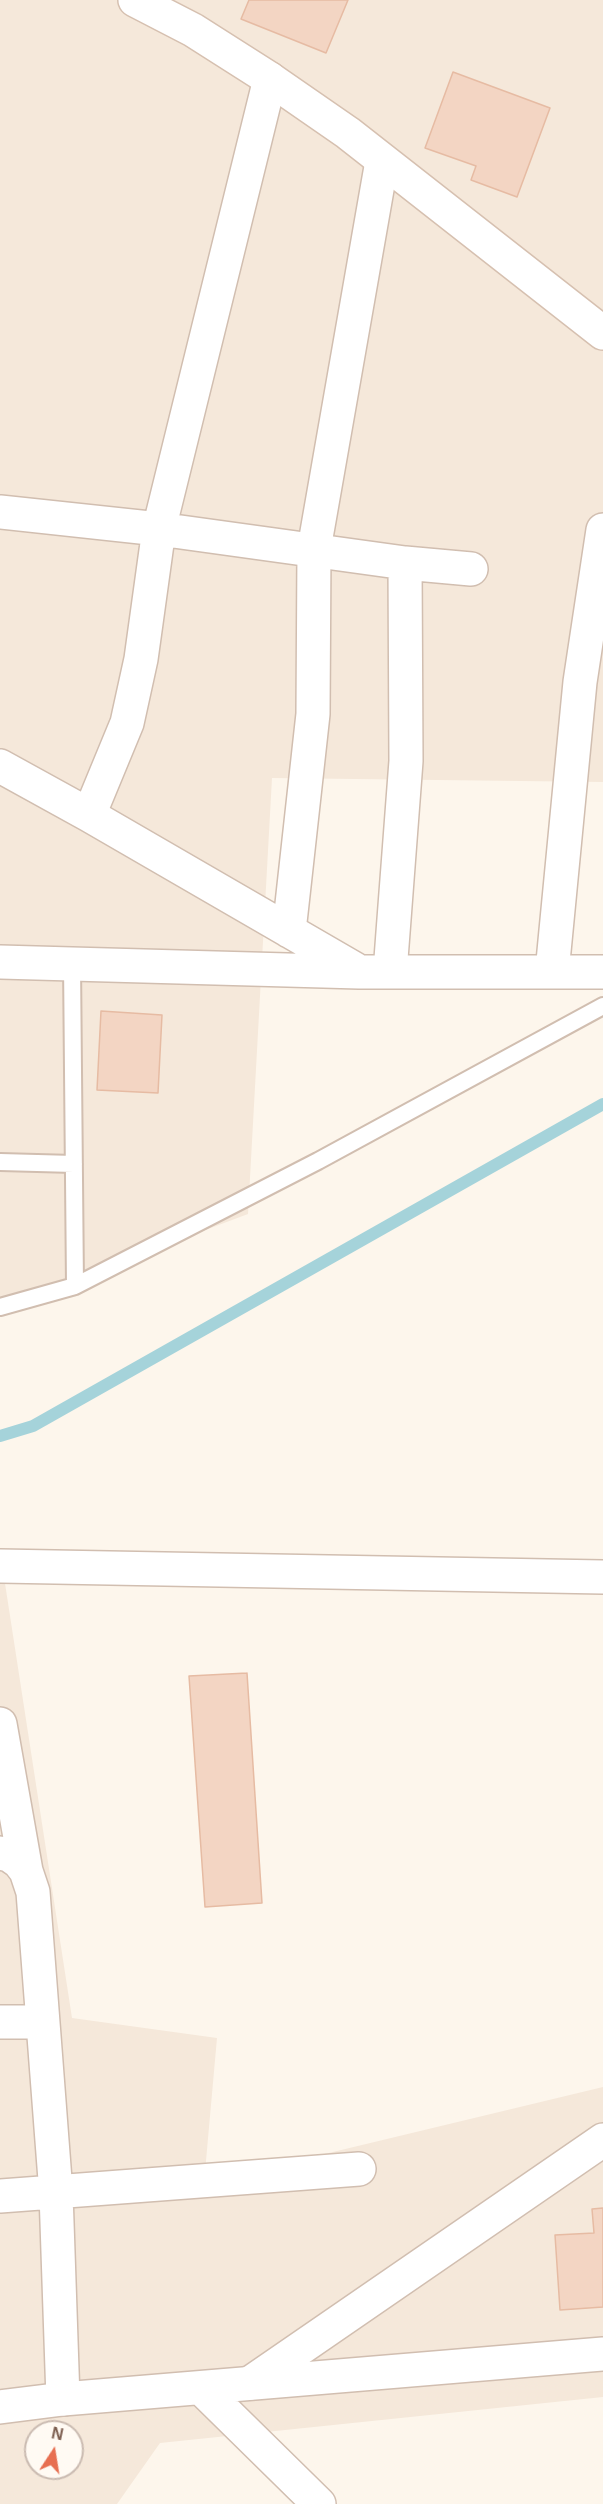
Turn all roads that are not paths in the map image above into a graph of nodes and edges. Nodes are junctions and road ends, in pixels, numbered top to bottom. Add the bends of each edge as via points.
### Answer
1 (135, 0) edge
2 (270, 79) junction
3 (382, 161) junction
4 (603, 333) edge
5 (0, 512) edge
6 (159, 529) junction
7 (603, 530) edge
8 (314, 549) junction
9 (405, 563) junction
10 (471, 568) dead end
11 (0, 766) edge
12 (89, 815) junction
13 (289, 931) junction
14 (0, 962) edge
15 (72, 963) junction
16 (375, 972) junction
17 (552, 972) junction
18 (603, 972) edge
19 (603, 1006) edge
20 (0, 1162) edge
21 (74, 1164) junction
22 (75, 1286) junction
23 (0, 1307) edge
24 (0, 1566) edge
25 (603, 1577) edge
26 (0, 1725) edge
27 (13, 1862) edge
28 (0, 2022) edge
29 (42, 2022) junction
30 (603, 2140) edge
31 (359, 2169) dead end
32 (56, 2193) junction
33 (0, 2196) edge
34 (603, 2354) edge
35 (250, 2383) junction
36 (202, 2389) junction
37 (63, 2399) junction
38 (0, 2407) edge
39 (318, 2504) edge

1 - 2 street via 193,30
2 - 3 street
2 - 6 street
3 - 4 street
3 - 8 street
5 - 6 street
6 - 8 street
6 - 12 street via 141,659 127,723
7 - 17 street via 580,682
8 - 9 street
8 - 13 street via 313,714
9 - 10 street
9 - 16 street via 406,761
11 - 12 street
12 - 13 street
13 - 16 street
14 - 15 street
15 - 16 street
15 - 21 lane
16 - 17 street
17 - 18 street
19 - 22 lane via 318,1161
20 - 21 lane
21 - 22 lane
22 - 23 lane
24 - 25 street
26 - 27 street
27 - 29 street via 33,1892
28 - 29 street
29 - 32 street
30 - 35 street
31 - 32 street
32 - 33 street
32 - 37 street
34 - 35 street
35 - 36 street
36 - 37 street
36 - 39 street
37 - 38 street

